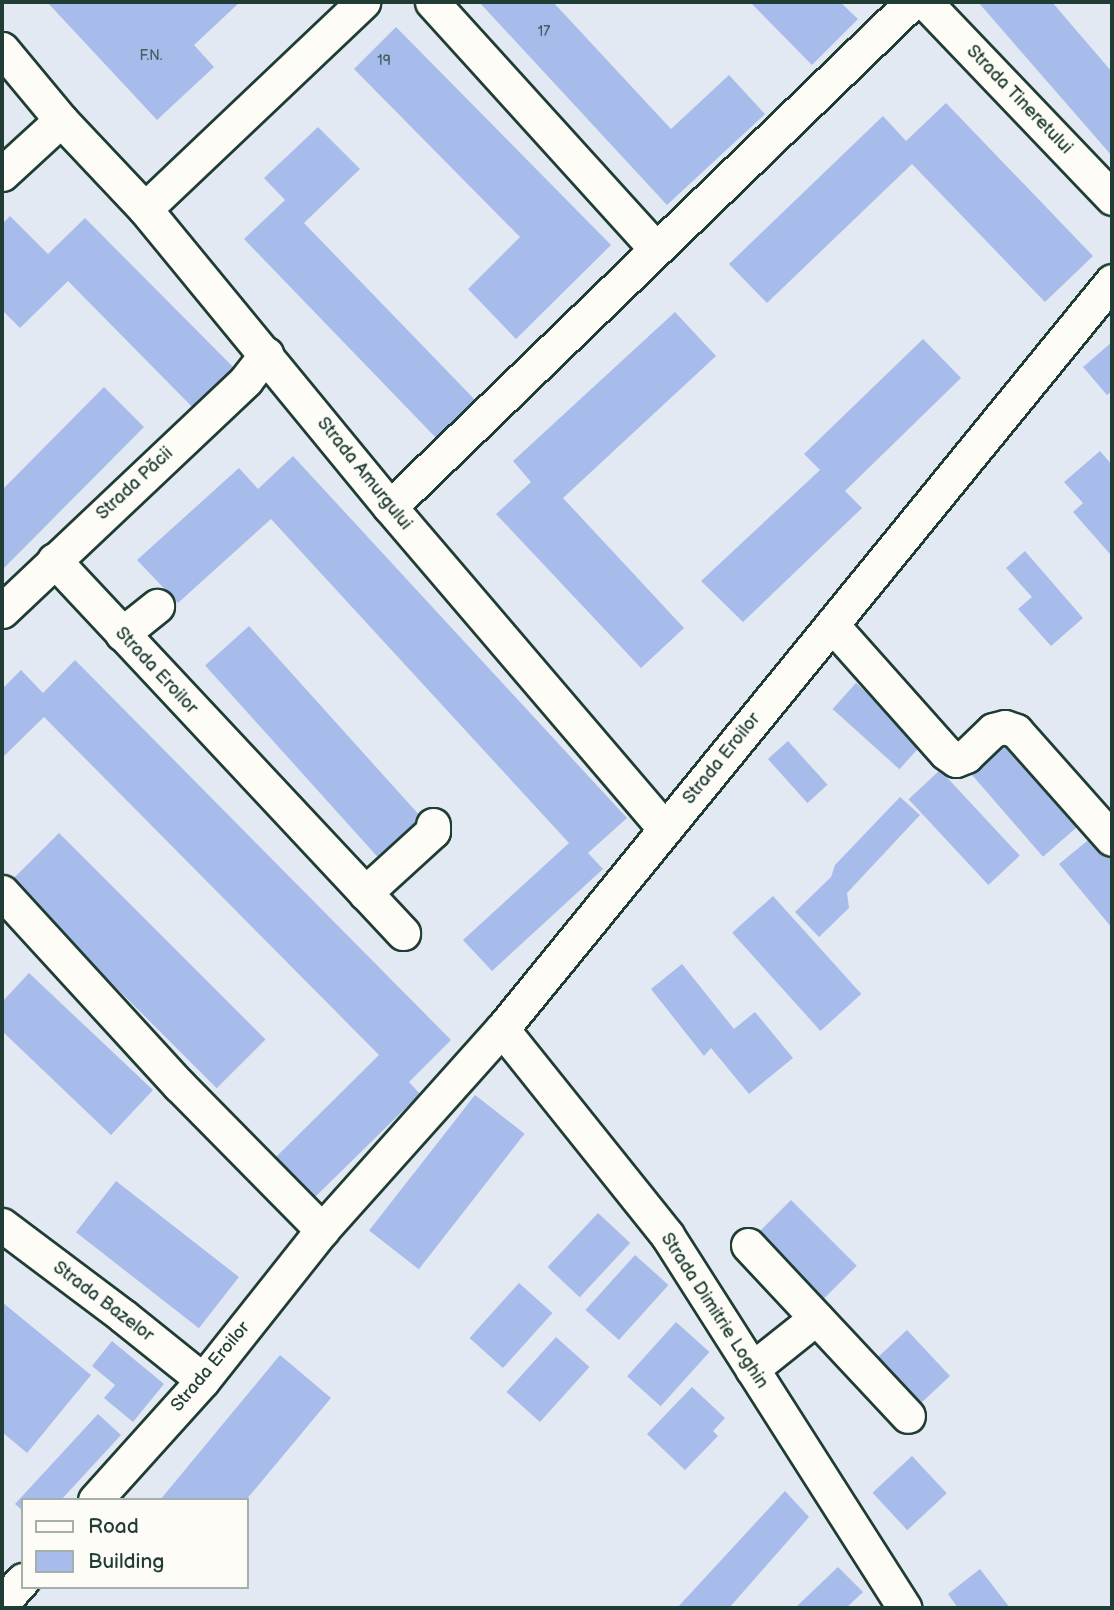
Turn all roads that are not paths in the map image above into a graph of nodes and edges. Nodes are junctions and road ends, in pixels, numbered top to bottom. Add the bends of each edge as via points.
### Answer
1 (363, 2) edge
2 (432, 2) edge
3 (912, 2) edge
4 (925, 2) edge
5 (2, 49) edge
6 (61, 120) junction
7 (2, 174) edge
8 (1112, 198) edge
9 (145, 209) junction
10 (656, 250) junction
11 (1112, 281) edge
12 (266, 354) junction
13 (390, 507) junction
14 (54, 560) junction
15 (157, 606) dead end
16 (2, 611) edge
17 (832, 625) junction
18 (121, 634) junction
19 (433, 825) dead end
20 (665, 829) junction
21 (1112, 839) edge
22 (2, 892) edge
23 (365, 892) junction
24 (403, 933) dead end
25 (502, 1029) junction
26 (2, 1225) edge
27 (322, 1230) junction
28 (748, 1245) dead end
29 (816, 1318) junction
30 (752, 1369) junction
31 (203, 1380) junction
32 (908, 1416) dead end
33 (97, 1498) edge
34 (21, 1582) edge
35 (2, 1603) edge
36 (905, 1608) edge

1 - 9 street
2 - 10 street
3 - 10 street
4 - 8 street, Strada Tineretului
5 - 6 street, Strada Amurgului
6 - 7 street
6 - 9 street, Strada Amurgului
9 - 12 street, Strada Amurgului
10 - 13 street
11 - 17 street, Strada Eroilor
12 - 13 street, Strada Amurgului
12 - 14 street, Strada Păcii via 246,380
13 - 20 street, Strada Amurgului
14 - 16 street, Strada Păcii
14 - 18 street, Strada Eroilor
15 - 18 street
17 - 20 street, Strada Eroilor
17 - 21 street via 946,753 956,760 993,730 1005,727 1016,731
18 - 23 street, Strada Eroilor
19 - 23 street via 433,831
20 - 25 street, Strada Eroilor
22 - 27 street via 179,1086
23 - 24 street, Strada Eroilor
25 - 27 street, Strada Eroilor
25 - 30 street, Strada Dimitrie Loghin via 667,1235
26 - 31 street, Strada Bazelor
27 - 31 street, Strada Eroilor
28 - 29 street
29 - 30 street
29 - 32 street
30 - 36 street, Strada Dimitrie Loghin
31 - 33 street, Strada Eroilor
34 - 35 street

